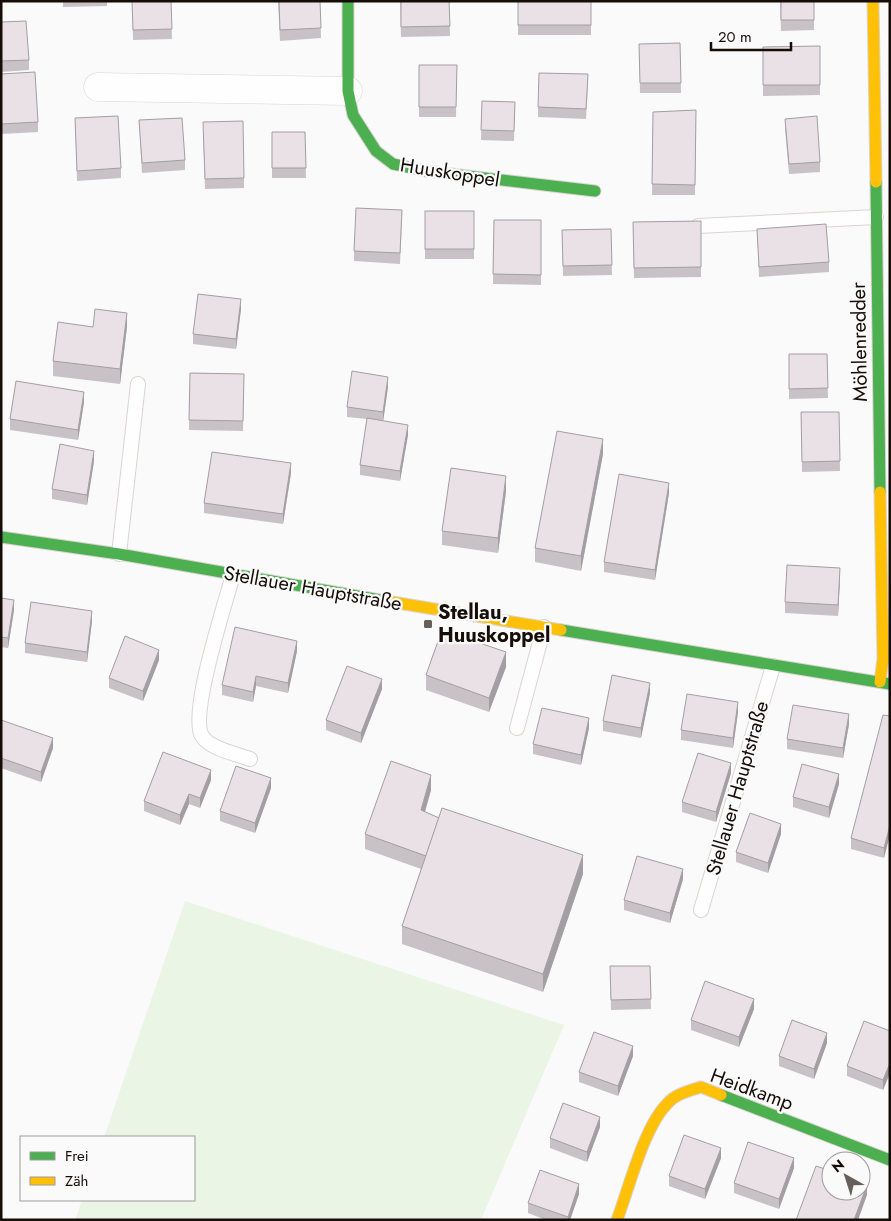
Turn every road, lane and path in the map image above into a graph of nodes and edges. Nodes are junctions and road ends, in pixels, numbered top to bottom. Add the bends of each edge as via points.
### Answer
1 (348, 1) edge
2 (873, 1) edge
3 (98, 86) dead end
4 (348, 91) junction
5 (595, 191) dead end
6 (876, 217) junction
7 (698, 226) edge
8 (138, 384) dead end
9 (1, 537) edge
10 (118, 554) junction
11 (233, 575) junction
12 (544, 627) junction
13 (773, 666) junction
14 (885, 683) edge
15 (517, 728) dead end
16 (250, 759) dead end
17 (701, 910) dead end
18 (890, 1160) edge
19 (617, 1220) edge

1 - 4 street, Huuskoppel
2 - 6 street, Möhlenredder
3 - 4 street
4 - 5 street, Huuskoppel via 353,115 376,151 393,164 426,171
6 - 7 lane
6 - 14 street, Möhlenredder
8 - 10 lane
9 - 10 street, Stellauer Hauptstraße
10 - 11 street, Stellauer Hauptstraße
11 - 12 street, Stellauer Hauptstraße
11 - 16 lane via 200,698 198,720 202,736 209,744
12 - 13 street, Stellauer Hauptstraße
12 - 15 lane
13 - 14 street, Stellauer Hauptstraße
13 - 17 lane, Stellauer Hauptstraße
18 - 19 street, Heidkamp via 701,1087 681,1092 665,1105 650,1132

